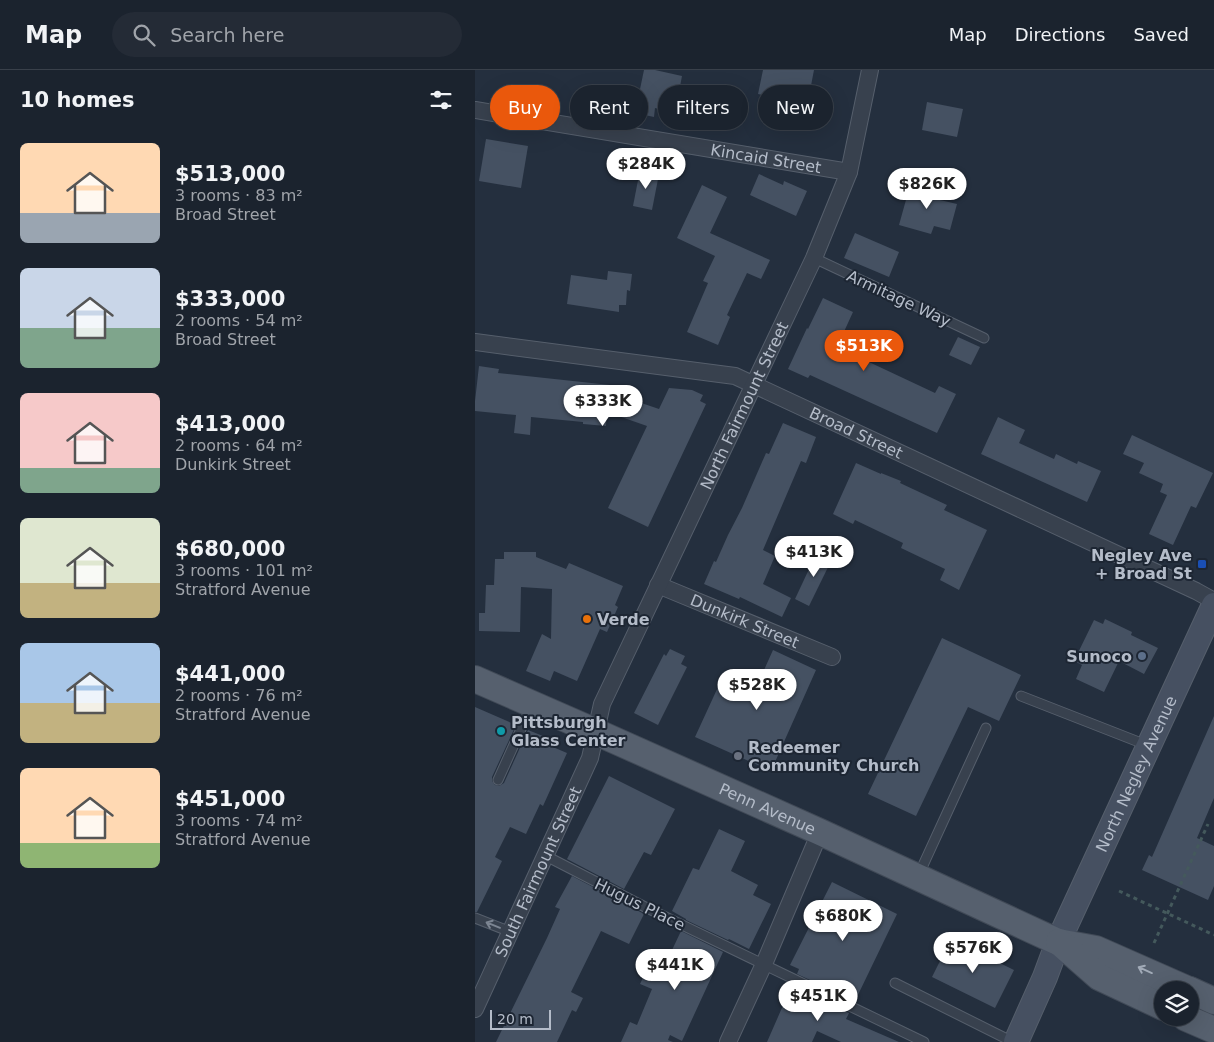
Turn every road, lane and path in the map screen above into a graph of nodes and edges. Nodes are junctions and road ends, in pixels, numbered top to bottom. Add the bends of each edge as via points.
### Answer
1 (870, 70) edge
2 (475, 110) edge
3 (849, 172) junction
4 (814, 258) junction
5 (984, 338) dead end
6 (475, 342) edge
7 (754, 385) junction
8 (658, 585) junction
9 (1214, 601) edge
10 (1214, 606) edge
11 (832, 656) dead end
12 (475, 679) edge
13 (1021, 696) dead end
14 (532, 704) junction
15 (986, 728) dead end
16 (596, 732) junction
17 (1149, 746) junction
18 (498, 780) dead end
19 (1207, 824) dead end
20 (820, 832) junction
21 (546, 856) junction
22 (917, 877) junction
23 (1119, 891) dead end
24 (1167, 914) junction
25 (475, 918) edge
26 (511, 932) junction
27 (1214, 935) edge
28 (1058, 942) junction
29 (1154, 943) dead end
30 (764, 964) junction
31 (1170, 981) edge
32 (895, 982) dead end
33 (1199, 994) edge
34 (1214, 1001) edge
35 (1154, 1003) edge
36 (475, 1009) edge
37 (1199, 1024) edge
38 (1214, 1030) edge
39 (728, 1042) edge
40 (924, 1042) edge
41 (1014, 1042) edge

1 - 3 street, North Fairmount Street
2 - 3 street, Kincaid Street
3 - 4 street, North Fairmount Street
4 - 5 lane, Armitage Way
4 - 7 street, North Fairmount Street
6 - 7 street, Broad Street via 735,376
7 - 8 street, North Fairmount Street
7 - 9 street, Broad Street
8 - 11 street, Dunkirk Street
8 - 16 street, North Fairmount Street via 602,704
10 - 17 main road, North Negley Avenue
12 - 14 main road, Penn Avenue
13 - 17 lane
14 - 16 main road, Penn Avenue
14 - 18 lane
15 - 22 lane
16 - 20 main road, Penn Avenue
16 - 21 street, South Fairmount Street via 590,758
17 - 28 main road, North Negley Avenue
19 - 24 path
20 - 22 main road, Penn Avenue
20 - 30 street
21 - 26 street, South Fairmount Street
21 - 30 lane, Hugus Place
22 - 28 main road, Penn Avenue
23 - 24 path
24 - 27 path
24 - 29 path
26 -> 25 lane
26 - 36 street, South Fairmount Street
31 -> 28 main road, Penn Avenue via 1096,948
28 - 35 main road, Penn Avenue via 1099,978
28 - 41 main road, North Negley Avenue
30 - 39 street
30 - 40 lane, Hugus Place
32 - 41 lane
33 - 34 main road, Penn Avenue
37 - 38 main road

